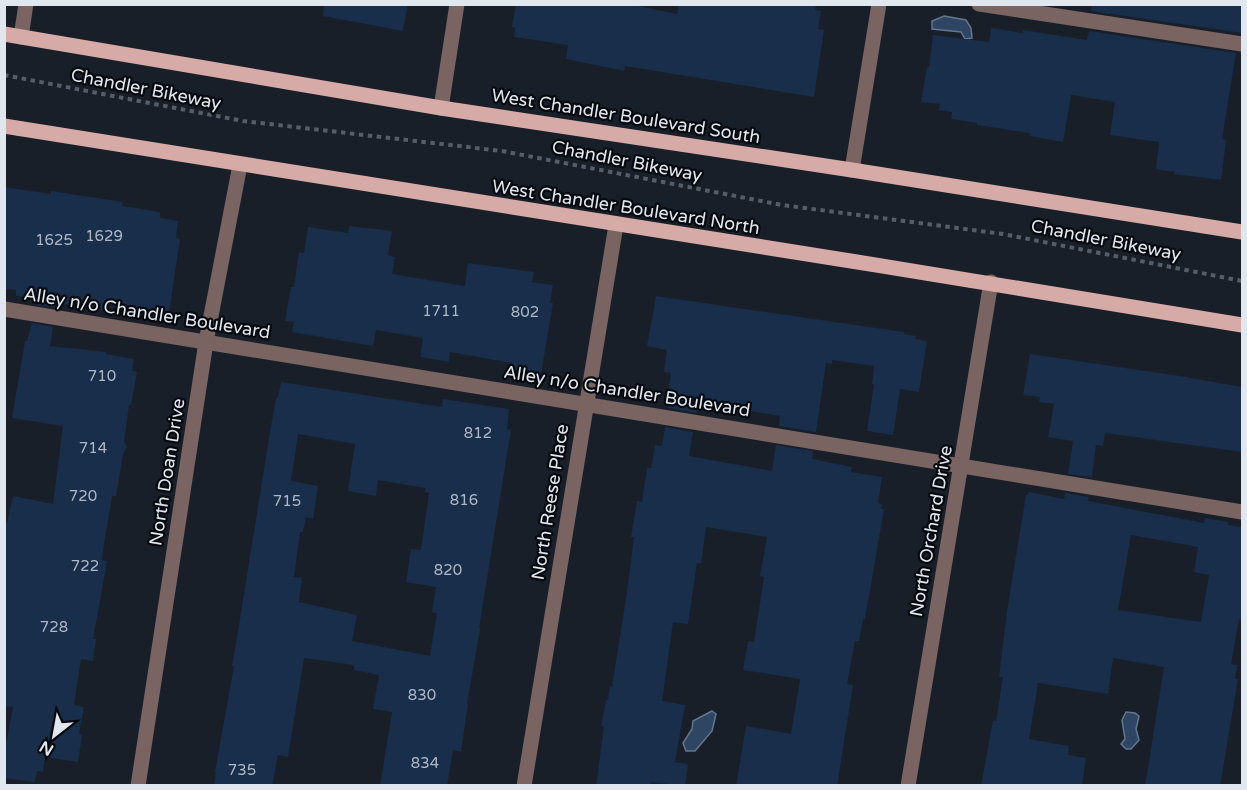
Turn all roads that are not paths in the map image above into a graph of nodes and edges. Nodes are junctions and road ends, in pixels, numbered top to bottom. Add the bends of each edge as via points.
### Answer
1 (26, 4) edge
2 (457, 4) edge
3 (879, 4) edge
4 (979, 4) edge
5 (4, 34) edge
6 (21, 37) junction
7 (1242, 44) edge
8 (441, 108) junction
9 (4, 126) edge
10 (240, 165) junction
11 (852, 170) junction
12 (616, 225) junction
13 (1242, 232) edge
14 (991, 282) junction
15 (4, 309) edge
16 (1242, 325) edge
17 (206, 342) junction
18 (586, 403) junction
19 (962, 467) junction
20 (1242, 512) edge
21 (138, 786) edge
22 (524, 786) edge
23 (908, 786) edge

1 - 6 street
2 - 8 street
3 - 11 street
4 - 7 street
5 - 6 main road, West Chandler Boulevard South
6 - 8 main road, West Chandler Boulevard South
8 - 11 main road, West Chandler Boulevard South
9 - 10 main road, West Chandler Boulevard North
10 - 12 main road, West Chandler Boulevard North
10 - 17 street, North Doan Drive
11 - 13 main road, West Chandler Boulevard South
12 - 14 main road, West Chandler Boulevard North
12 - 18 street, North Reese Place
14 - 16 main road, West Chandler Boulevard North
14 - 19 street, North Orchard Drive
15 - 17 street, Alley n/o Chandler Boulevard
17 - 18 street, Alley n/o Chandler Boulevard
17 - 21 street, North Doan Drive
18 - 19 street, Alley n/o Chandler Boulevard
18 - 22 street, North Reese Place
19 - 20 street, Alley n/o Chandler Boulevard
19 - 23 street, North Orchard Drive

